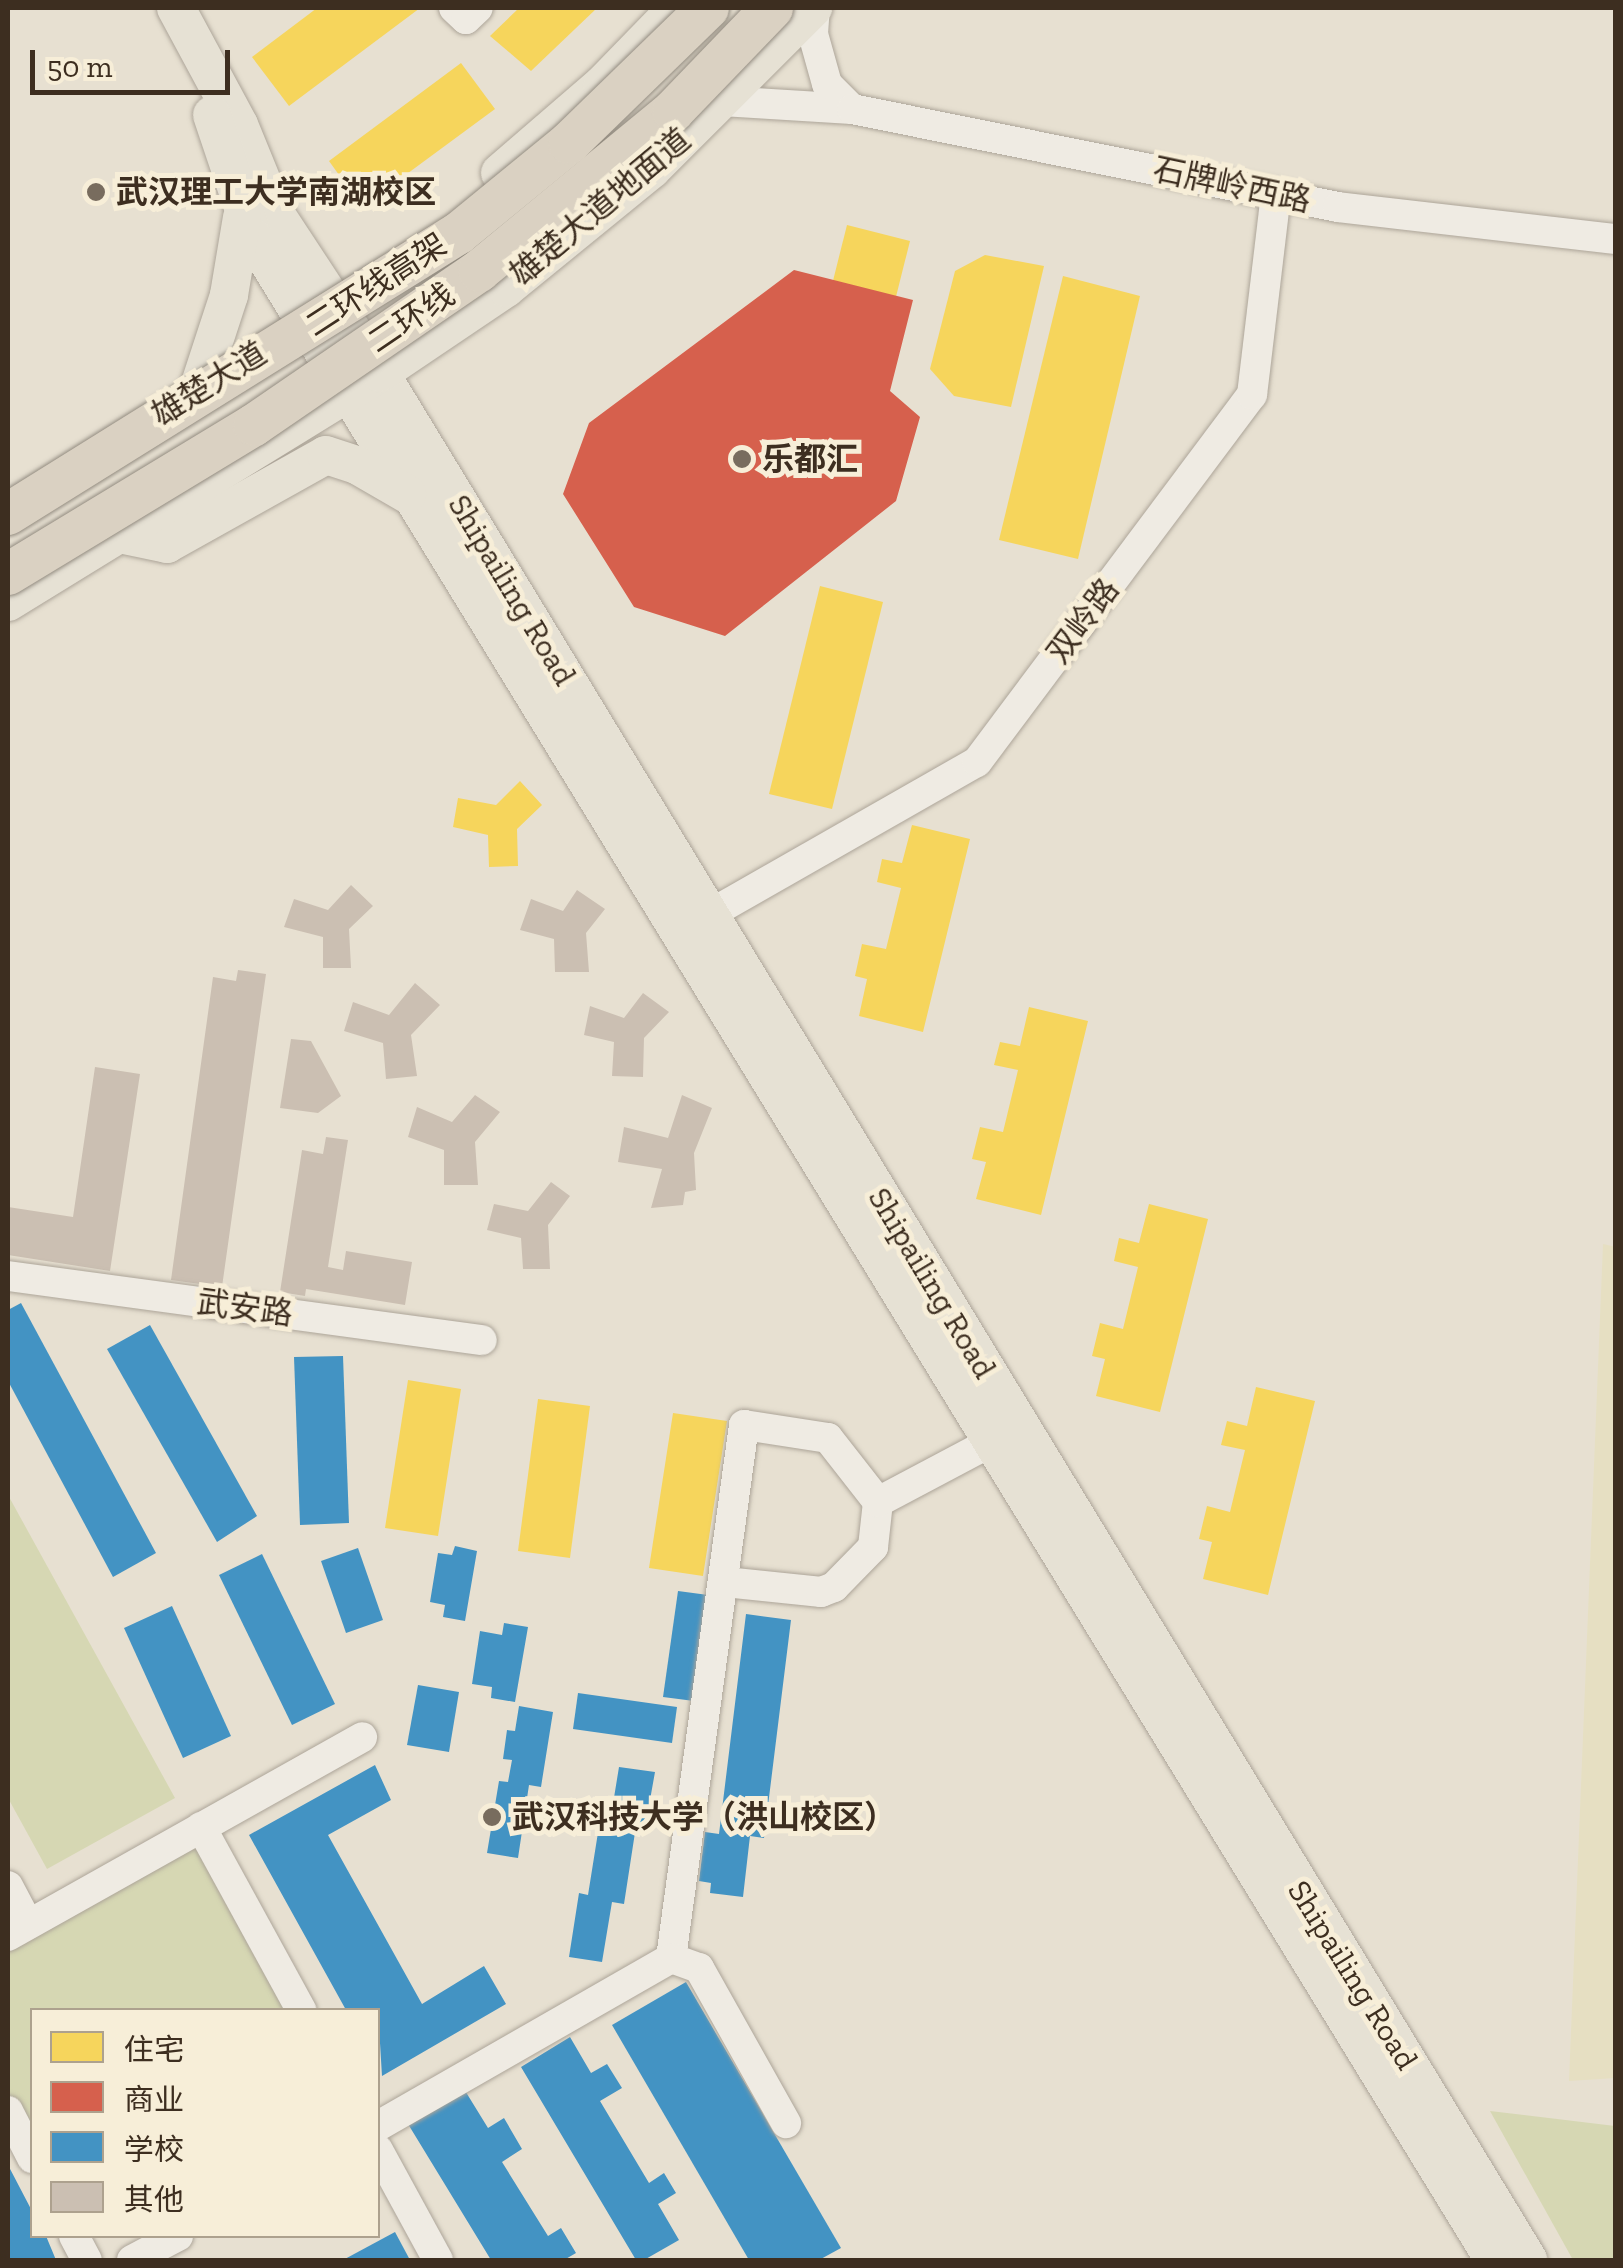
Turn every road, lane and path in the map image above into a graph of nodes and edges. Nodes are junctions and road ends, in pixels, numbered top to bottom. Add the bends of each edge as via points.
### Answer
1 (157, 8) edge
2 (176, 8) edge
3 (454, 8) edge
4 (478, 8) edge
5 (680, 8) edge
6 (708, 8) edge
7 (772, 8) edge
8 (814, 8) edge
9 (722, 101) junction
10 (852, 109) junction
11 (558, 123) junction
12 (1276, 194) junction
13 (242, 217) junction
14 (1616, 239) edge
15 (307, 326) junction
16 (364, 383) junction
17 (199, 386) junction
18 (414, 499) junction
19 (8, 517) edge
20 (119, 534) junction
21 (8, 574) edge
22 (8, 602) edge
23 (710, 914) junction
24 (8, 1276) edge
25 (482, 1340) dead end
26 (1006, 1434) junction
27 (878, 1502) junction
28 (725, 1582) junction
29 (362, 1737) dead end
30 (201, 1827) junction
31 (8, 1886) edge
32 (18, 1930) edge
33 (671, 1958) junction
34 (300, 2008) edge
35 (8, 2112) edge
36 (786, 2123) dead end
37 (380, 2125) edge
38 (30, 2154) edge
39 (380, 2154) edge
40 (75, 2238) edge
41 (174, 2238) edge
42 (87, 2260) edge
43 (132, 2260) edge
44 (438, 2260) edge
45 (1494, 2260) edge
46 (1528, 2260) edge

1 - 13 main road via 213,118
2 - 15 main road via 239,125 275,213
3 - 4 street via 466,19
5 - 11 highway
6 - 15 highway, 二环线高架, bridge via 510,193 407,270
7 - 21 highway, 二环线, bridge via 673,111 479,271 254,424
8 - 9 main road, 雄楚大道地面道
8 - 10 street via 812,34 826,84
9 - 10 street, 石牌岭西路
9 - 16 main road, 雄楚大道地面道 via 652,169 506,288
10 - 12 street, 石牌岭西路
11 - 15 highway, bridge
11 - 15 main road, 雄楚大道
12 - 14 street, 石牌岭西路
12 - 23 street, 双岭路 via 1252,395 977,762
13 - 15 main road
13 - 17 main road via 229,294
15 - 16 main road, Shipailing Road
15 - 17 main road, 雄楚大道
15 - 19 highway, 二环线高架, bridge
16 - 18 main road, Shipailing Road
16 - 20 main road, 雄楚大道地面道
16 - 23 main road, Shipailing Road
17 - 19 main road, 雄楚大道
18 - 20 main road via 358,465 326,456 168,544
18 - 26 main road, Shipailing Road
20 - 22 main road, 雄楚大道地面道
23 - 26 main road, Shipailing Road
24 - 25 street, 武安路
26 - 27 street
26 - 45 main road, Shipailing Road
26 - 46 main road, Shipailing Road
27 - 28 street via 872,1547 834,1587 821,1592
27 - 28 street via 828,1438 744,1425
28 - 33 street
29 - 30 street
30 - 32 street
30 - 34 street
31 - 32 street
33 - 36 street via 699,1968
33 - 37 street
35 - 38 street
39 - 44 street
40 - 42 street
41 - 43 street

